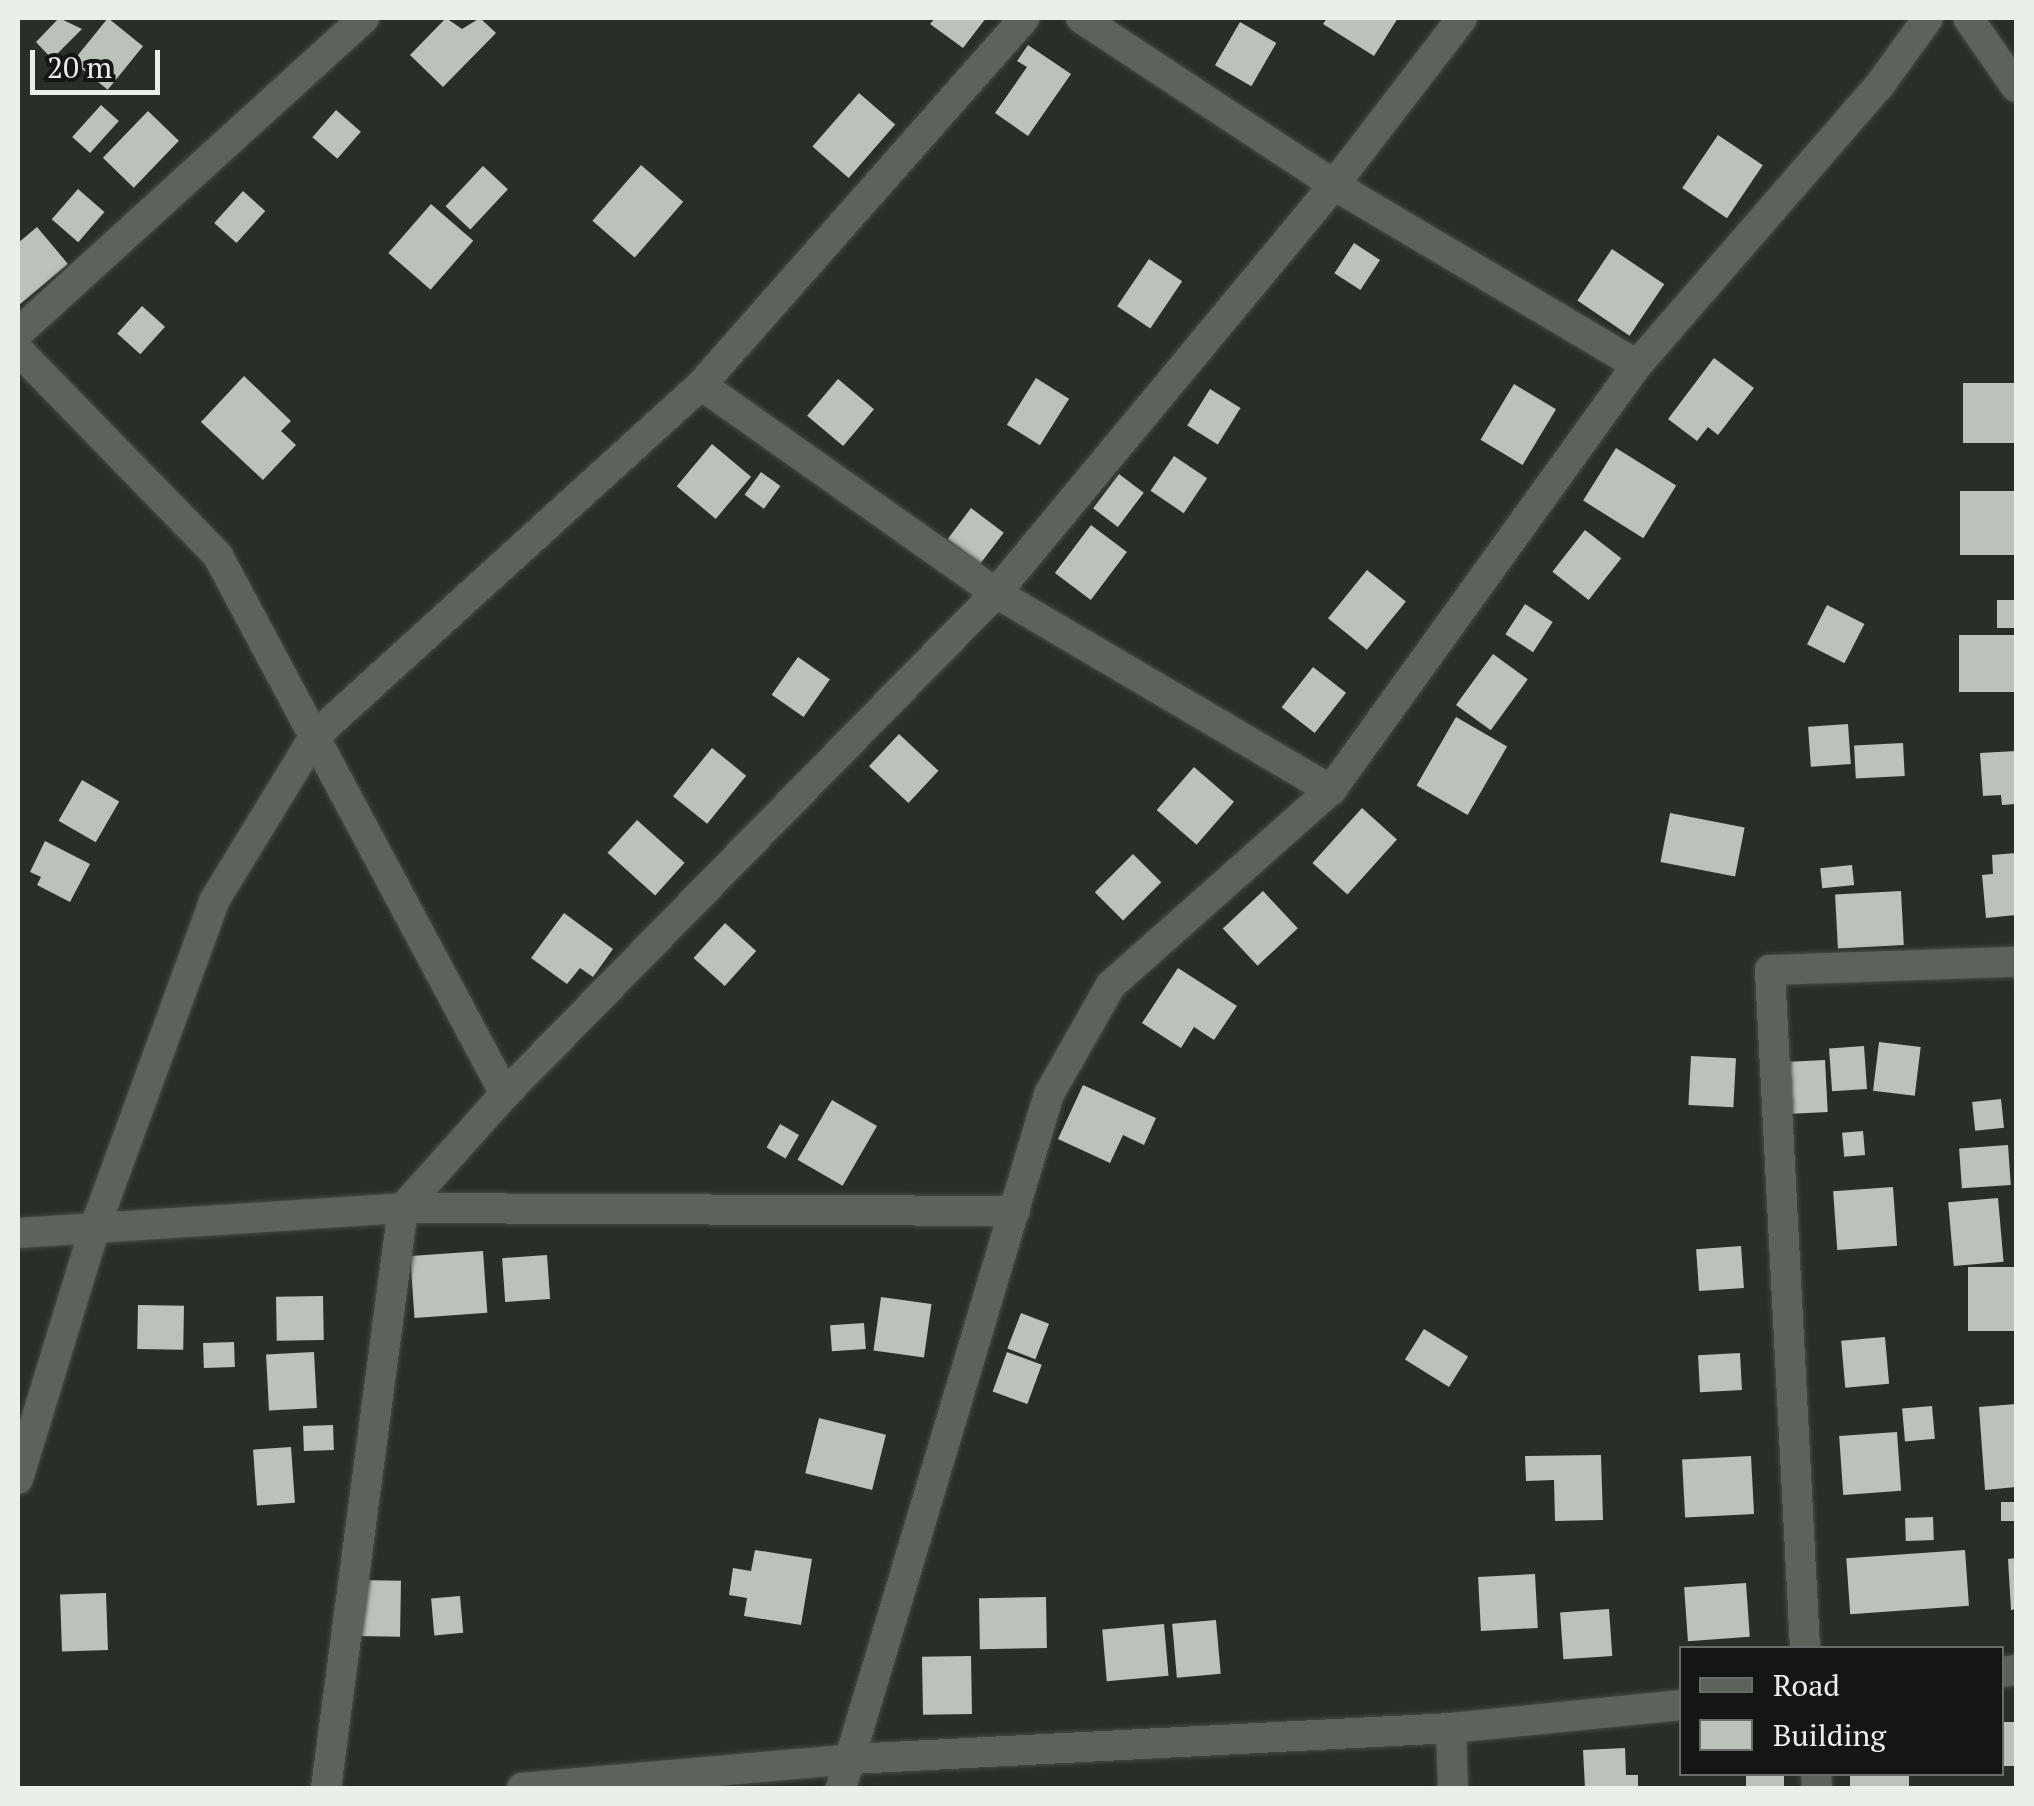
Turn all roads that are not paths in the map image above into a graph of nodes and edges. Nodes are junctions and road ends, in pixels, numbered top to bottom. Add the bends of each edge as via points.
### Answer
1 (364, 18) edge
2 (1024, 18) edge
3 (1081, 18) edge
4 (1462, 18) edge
5 (1928, 18) edge
6 (1968, 18) edge
7 (2016, 87) edge
8 (1334, 186) junction
9 (18, 333) edge
10 (18, 350) edge
11 (1637, 365) junction
12 (701, 385) junction
13 (996, 592) junction
14 (314, 737) junction
15 (1331, 790) junction
16 (2016, 962) edge
17 (505, 1094) junction
18 (403, 1208) junction
19 (1016, 1211) junction
20 (95, 1227) junction
21 (18, 1233) edge
22 (18, 1479) edge
23 (1806, 1646) edge
24 (1679, 1705) edge
25 (1452, 1728) junction
26 (852, 1759) junction
27 (326, 1788) edge
28 (522, 1788) edge
29 (841, 1788) edge
30 (1453, 1788) edge

1 - 9 street
2 - 12 street
3 - 8 street
4 - 8 street
5 - 11 street via 1879,86
6 - 7 street
8 - 11 street
8 - 13 street
10 - 14 street via 218,556
11 - 15 street
12 - 13 street
12 - 14 street
13 - 15 street
13 - 17 street
14 - 17 street
14 - 20 street via 214,901
15 - 19 street via 1111,985 1049,1094
16 - 23 street via 1770,970
17 - 18 street
18 - 19 street
18 - 20 street
18 - 27 street
19 - 26 street
20 - 21 street
20 - 22 street
24 - 25 street
25 - 26 street
25 - 30 street
26 - 28 street
26 - 29 street

